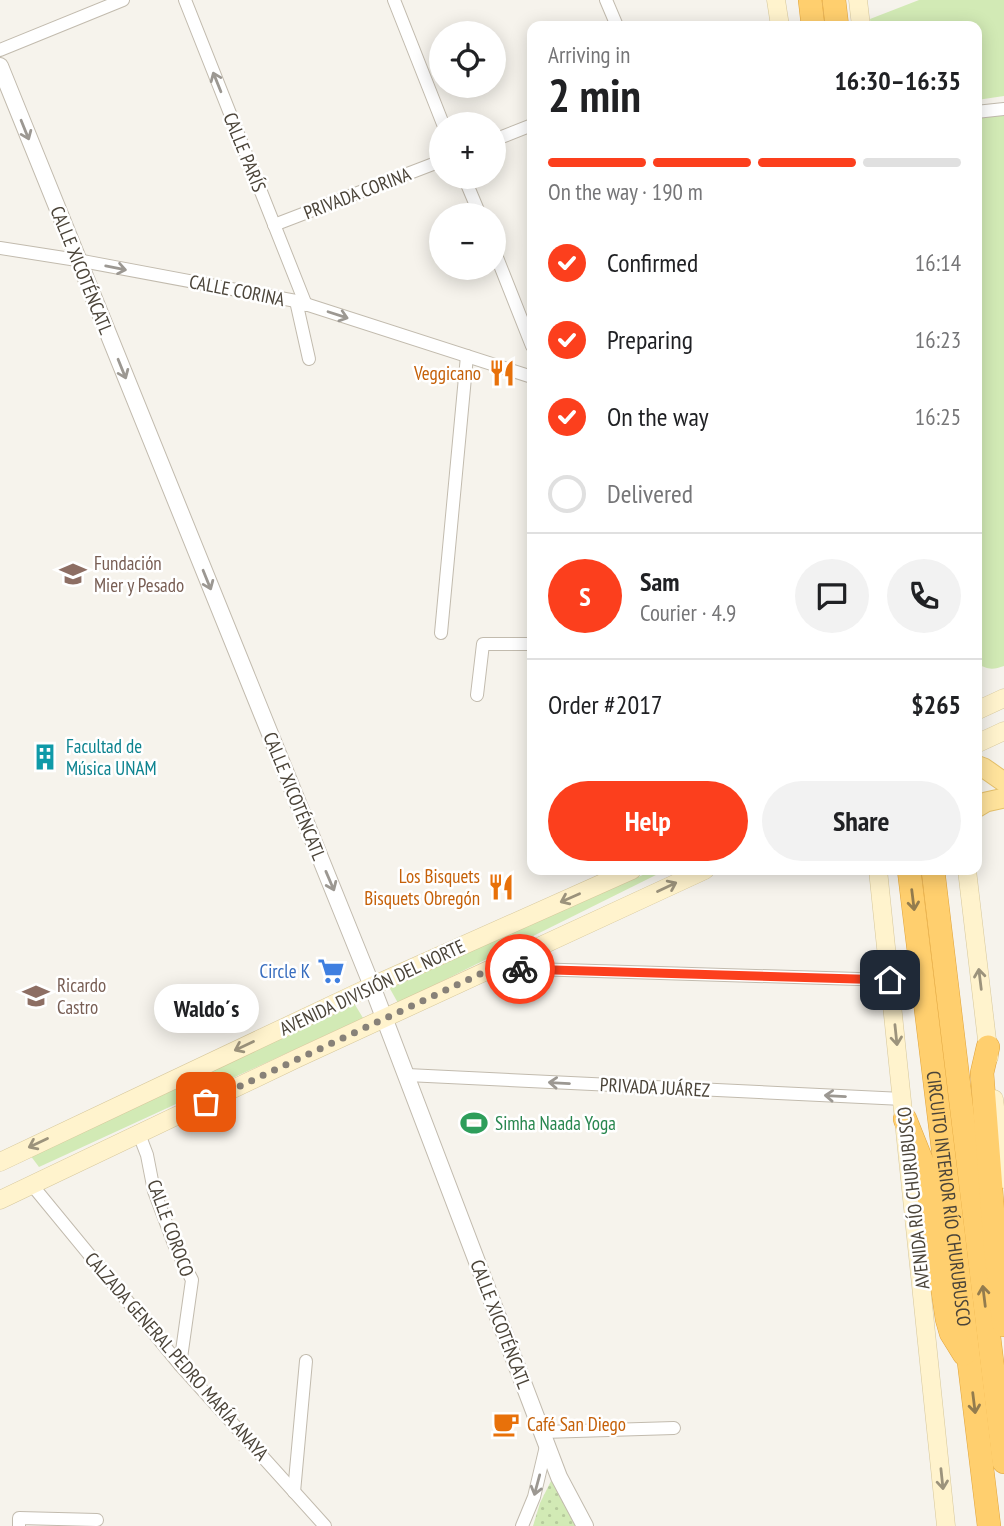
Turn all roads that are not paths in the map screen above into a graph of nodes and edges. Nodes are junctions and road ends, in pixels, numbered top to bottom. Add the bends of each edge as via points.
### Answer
1 (122, 0) edge
2 (185, 0) edge
3 (394, 0) edge
4 (606, 0) edge
5 (776, 0) edge
6 (810, 0) edge
7 (834, 0) edge
8 (858, 0) edge
9 (615, 21) edge
10 (778, 21) edge
11 (812, 21) edge
12 (836, 21) edge
13 (860, 21) edge
14 (0, 50) edge
15 (0, 66) edge
16 (1004, 109) edge
17 (982, 111) edge
18 (438, 112) edge
19 (527, 127) edge
20 (506, 135) edge
21 (429, 166) edge
22 (274, 225) junction
23 (0, 248) edge
24 (78, 260) junction
25 (506, 280) edge
26 (301, 303) junction
27 (527, 333) edge
28 (467, 356) junction
29 (309, 359) dead end
30 (527, 375) edge
31 (440, 633) dead end
32 (527, 644) edge
33 (477, 695) dead end
34 (1004, 698) edge
35 (982, 708) edge
36 (1004, 731) edge
37 (982, 741) edge
38 (982, 767) edge
39 (1004, 782) edge
40 (1004, 798) edge
41 (982, 804) edge
42 (621, 875) edge
43 (694, 875) edge
44 (879, 875) edge
45 (910, 875) edge
46 (934, 875) edge
47 (968, 875) edge
48 (493, 968) junction
49 (890, 980) junction
50 (372, 986) junction
51 (385, 1018) junction
52 (988, 1047) junction
53 (407, 1075) junction
54 (904, 1109) junction
55 (139, 1134) junction
56 (1002, 1142) edge
57 (0, 1162) edge
58 (1004, 1179) edge
59 (32, 1185) junction
60 (0, 1200) edge
61 (1004, 1325) edge
62 (306, 1361) dead end
63 (970, 1362) junction
64 (180, 1365) junction
65 (674, 1428) dead end
66 (545, 1437) junction
67 (1003, 1442) edge
68 (294, 1492) junction
69 (97, 1520) dead end
70 (19, 1526) edge
71 (325, 1526) edge
72 (522, 1526) edge
73 (585, 1526) edge
74 (946, 1526) edge
75 (989, 1526) edge

1 - 14 street
22 -> 2 street, CALLE PARÍS
3 - 18 street
4 - 9 street
5 - 10 main road
6 - 11 highway
7 - 12 highway
8 - 13 main road
15 -> 24 street, CALLE XICOTÉNCATL
16 - 17 street
19 - 20 street
21 - 22 street, PRIVADA CORINA
22 - 26 street, CALLE PARÍS
23 - 24 street, CALLE CORINA
24 -> 26 street, CALLE CORINA
24 -> 50 street, CALLE XICOTÉNCATL
25 - 27 street
26 -> 28 street, CALLE CORINA
26 - 29 street, CALLE PARÍS
28 - 30 street, CALLE CORINA
28 - 31 street
32 - 33 street via 483,644
34 - 35 main road
36 - 37 main road
38 - 39 main road
40 - 41 main road
42 -> 50 main road, AVENIDA DIVISIÓN DEL NORTE
48 -> 43 main road, AVENIDA DIVISIÓN DEL NORTE
44 - 49 main road, AVENIDA RÍO CHURUBUSCO
45 -> 63 highway, CIRCUITO INTERIOR RÍO CHURUBUSCO
67 -> 46 highway, CIRCUITO INTERIOR RÍO CHURUBUSCO
52 -> 47 main road
48 - 49 street
48 - 51 main road, AVENIDA DIVISIÓN DEL NORTE
49 -> 54 main road, AVENIDA RÍO CHURUBUSCO
50 - 51 street, CALLE XICOTÉNCATL
50 -> 57 main road, AVENIDA DIVISIÓN DEL NORTE
51 - 53 street, CALLE XICOTÉNCATL
51 - 55 main road, AVENIDA DIVISIÓN DEL NORTE
52 - 56 main road
52 - 61 highway via 982,1073
54 -> 53 street, PRIVADA JUÁREZ
53 - 66 street, CALLE XICOTÉNCATL
54 - 63 highway via 925,1169 949,1326
54 -> 74 main road, AVENIDA RÍO CHURUBUSCO
55 - 59 main road, AVENIDA DIVISIÓN DEL NORTE
55 - 64 street, CALLE COROCO via 154,1191 192,1280
56 - 58 main road
59 - 60 main road, AVENIDA DIVISIÓN DEL NORTE
59 - 64 street, CALZADA GENERAL PEDRO MARÍA ANAYA
62 - 68 street
63 -> 75 highway, CIRCUITO INTERIOR RÍO CHURUBUSCO
64 - 68 street, CALZADA GENERAL PEDRO MARÍA ANAYA
65 - 66 street
66 -> 72 street via 536,1488
66 - 73 street, CALLE XICOTÉNCATL via 559,1477
68 - 71 street, CALZADA GENERAL PEDRO MARÍA ANAYA
69 - 70 street via 19,1518

